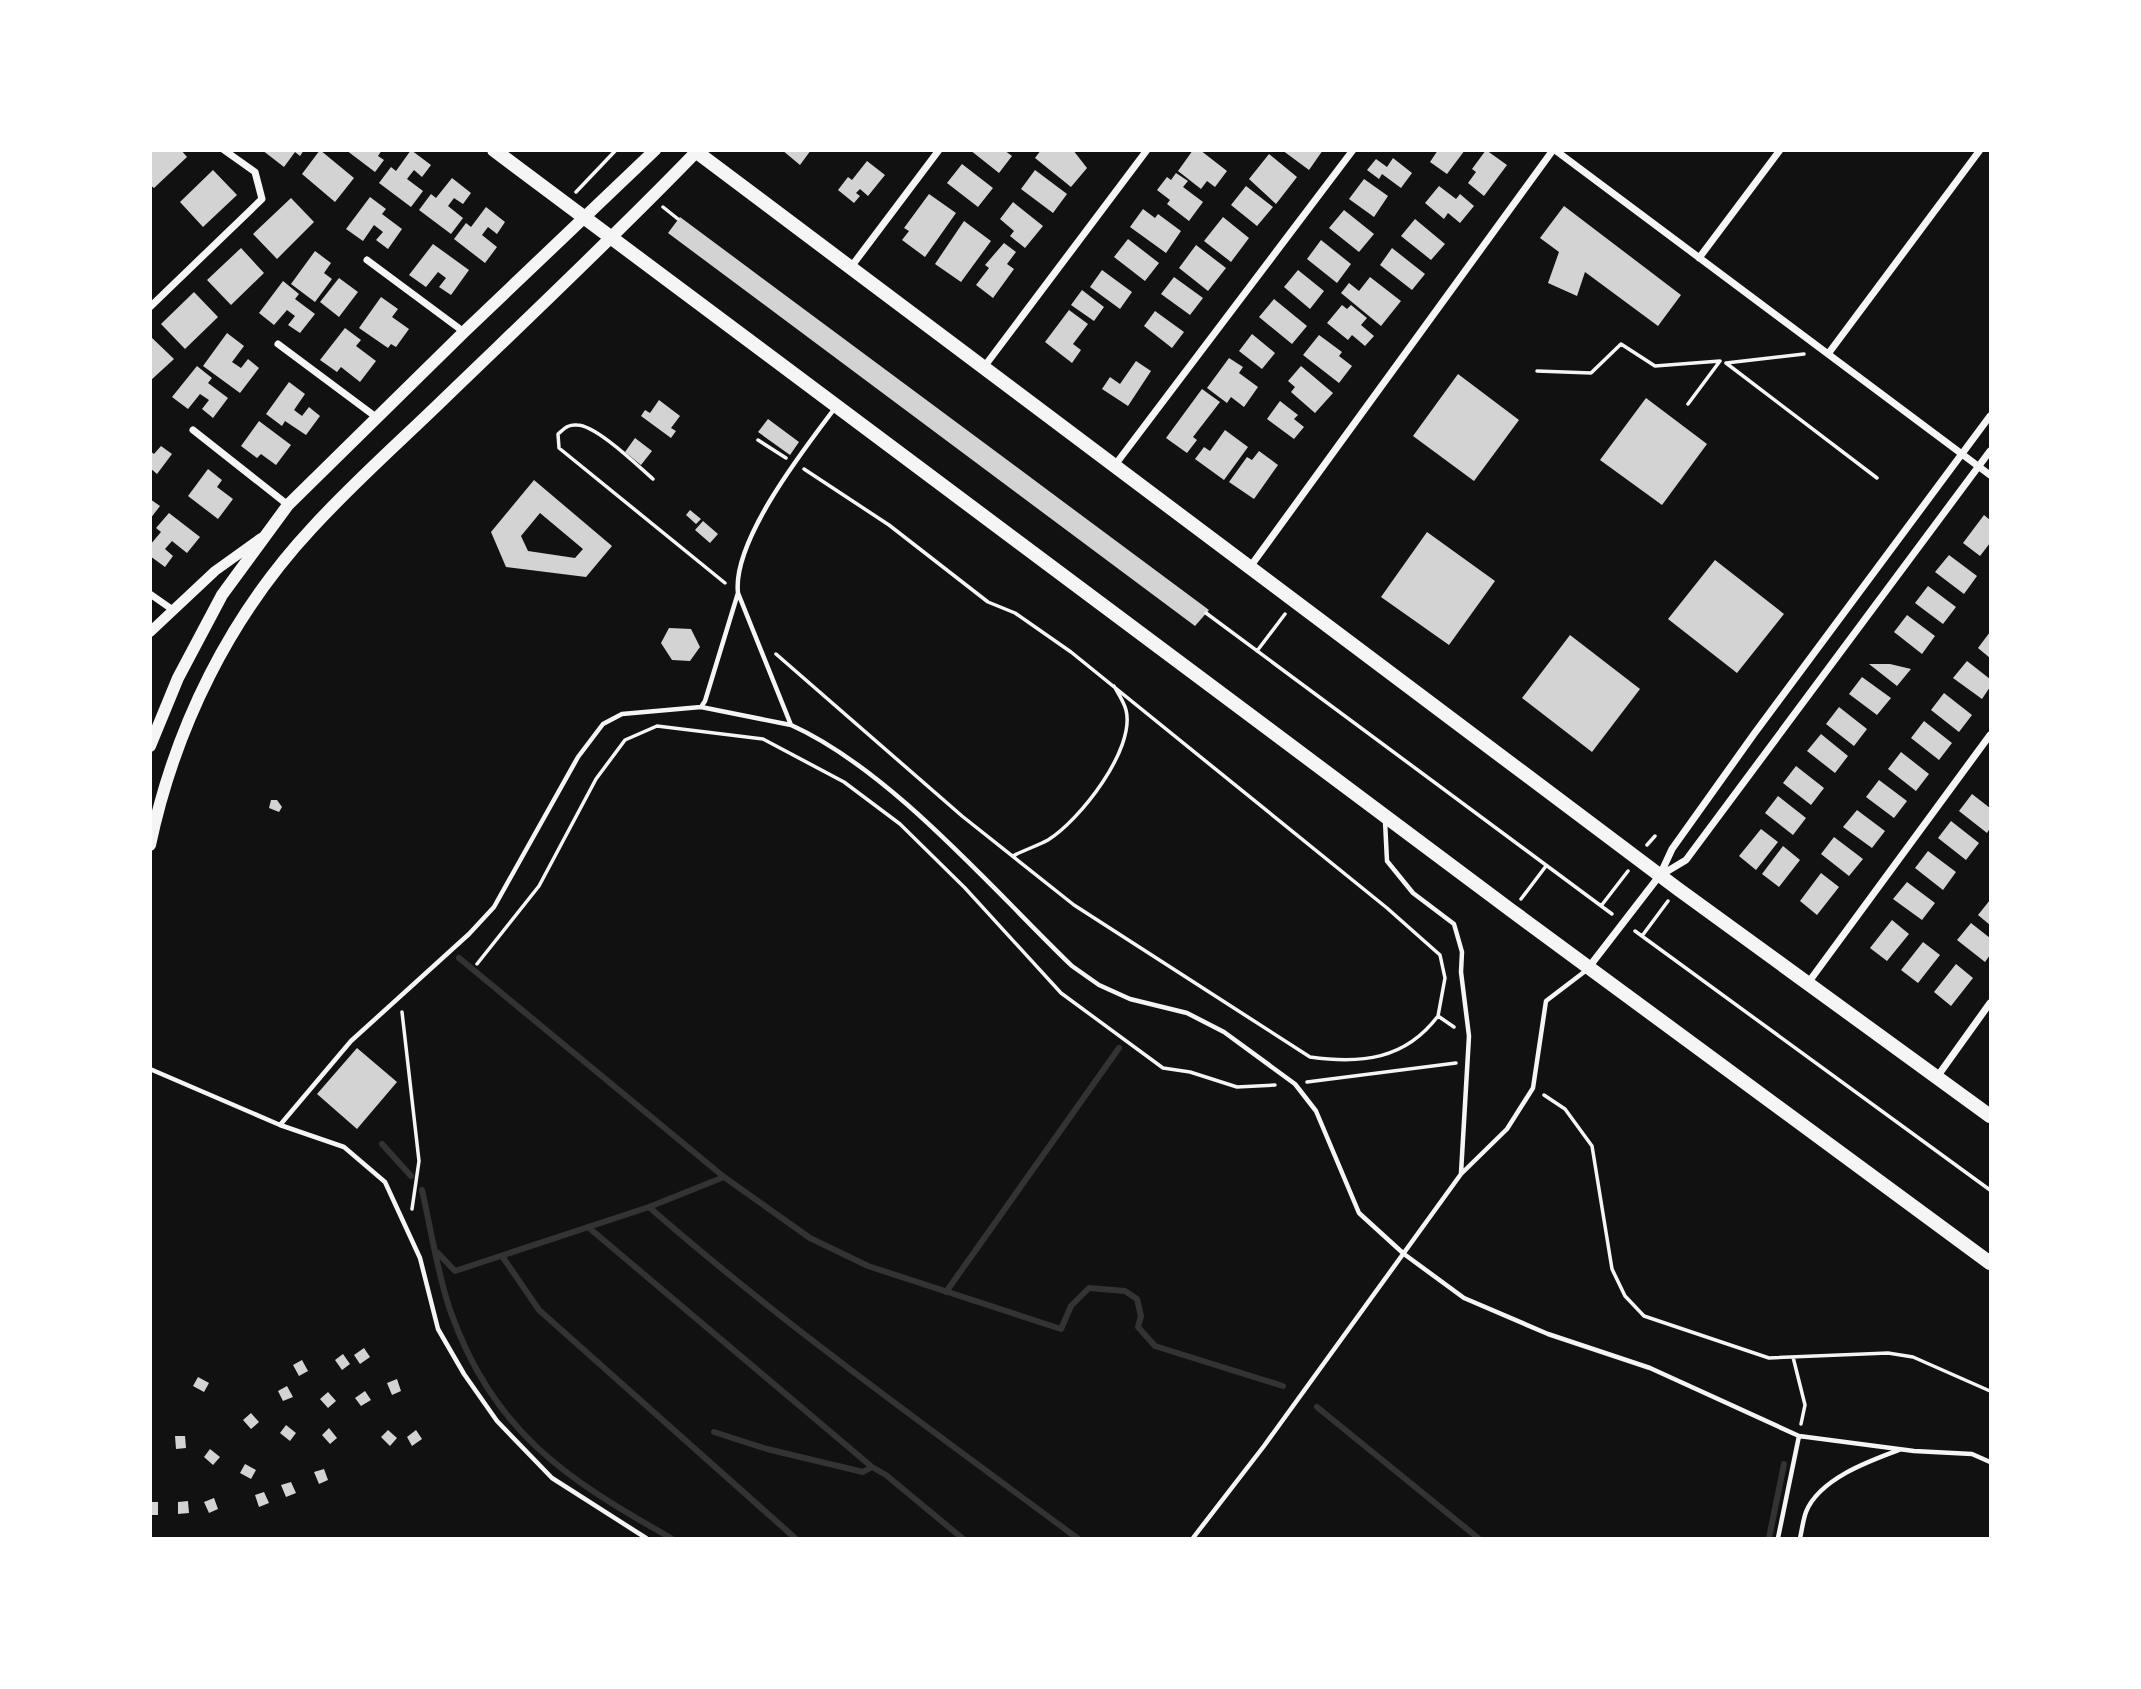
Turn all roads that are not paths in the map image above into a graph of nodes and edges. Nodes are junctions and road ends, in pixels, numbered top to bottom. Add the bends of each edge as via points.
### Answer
1 (223, 150) edge
2 (494, 150) edge
3 (655, 150) edge
4 (939, 150) edge
5 (1147, 150) edge
6 (1353, 150) edge
7 (1554, 150) edge
8 (1780, 150) edge
9 (1980, 150) edge
10 (696, 151) edge
11 (583, 218) junction
12 (610, 237) junction
13 (1699, 258) junction
14 (367, 260) dead end
15 (850, 268) junction
16 (150, 307) edge
17 (464, 332) junction
18 (278, 344) dead end
19 (1828, 354) junction
20 (984, 368) junction
21 (837, 405) junction
22 (1990, 416) edge
23 (376, 417) junction
24 (193, 430) dead end
25 (1990, 451) edge
26 (1962, 454) junction
27 (1114, 466) junction
28 (1979, 467) junction
29 (1990, 475) edge
30 (288, 505) junction
31 (261, 538) junction
32 (1250, 567) junction
33 (738, 593) junction
34 (150, 594) edge
35 (173, 610) junction
36 (150, 632) edge
37 (701, 707) junction
38 (791, 725) junction
39 (1990, 735) edge
40 (150, 746) edge
41 (1384, 816) junction
42 (150, 845) edge
43 (1660, 875) junction
44 (1589, 968) junction
45 (1808, 983) junction
46 (1990, 1003) edge
47 (150, 1069) edge
48 (1937, 1077) junction
49 (1990, 1116) edge
50 (280, 1125) junction
51 (1461, 1174) junction
52 (1404, 1255) junction
53 (1990, 1263) edge
54 (1799, 1436) junction
55 (1900, 1449) junction
56 (1990, 1462) edge
57 (646, 1538) edge
58 (1193, 1538) edge
59 (1778, 1538) edge
60 (1800, 1538) edge

1 - 16 street via 255,172 261,199
2 - 11 main road
3 - 11 main road
4 - 15 street
5 - 20 street
6 - 27 street
7 - 13 street
7 - 32 street
8 - 13 street
9 - 19 street
10 - 12 main road
10 - 15 main road
11 - 12 main road
11 - 17 main road
12 - 21 main road
12 - 42 main road via 332,507 270,577 226,644 176,754
13 - 19 street
14 - 17 street
15 - 20 main road
17 - 23 main road
18 - 23 street
19 - 26 street
20 - 27 main road
21 - 33 lane via 758,523 737,582
21 - 41 main road
22 - 26 street
23 - 30 main road
24 - 30 street
25 - 28 street
26 - 28 street
26 - 43 street via 1680,838
27 - 32 main road
28 - 29 street
28 - 43 street via 1686,860
30 - 31 main road
31 - 35 street via 215,571
31 - 40 main road via 198,636
32 - 43 main road
33 - 37 lane
33 - 38 lane
34 - 35 street
35 - 36 street
37 - 38 lane
37 - 50 lane via 622,715 603,724 578,757 494,906 351,1041
38 - 52 lane via 820,738 913,811 1090,979 1130,999 1187,1013 1224,1032 1295,1084 1315,1111 1359,1213
39 - 45 street
41 - 44 main road
41 - 51 lane via 1387,861 1413,893 1454,924 1462,952 1469,1036
43 - 44 street
43 - 45 main road
44 - 51 lane via 1546,1001 1533,1088 1507,1129
44 - 53 main road
45 - 48 main road
46 - 48 street
47 - 50 lane
48 - 49 main road
50 - 57 lane via 344,1147 385,1182 420,1258 438,1329 497,1421 552,1478
51 - 52 lane
52 - 54 lane via 1476,1304 1548,1334 1650,1367
52 - 58 lane
54 - 55 lane
54 - 59 lane
55 - 56 lane via 1972,1454
55 - 60 lane via 1854,1467 1815,1497 1806,1511

